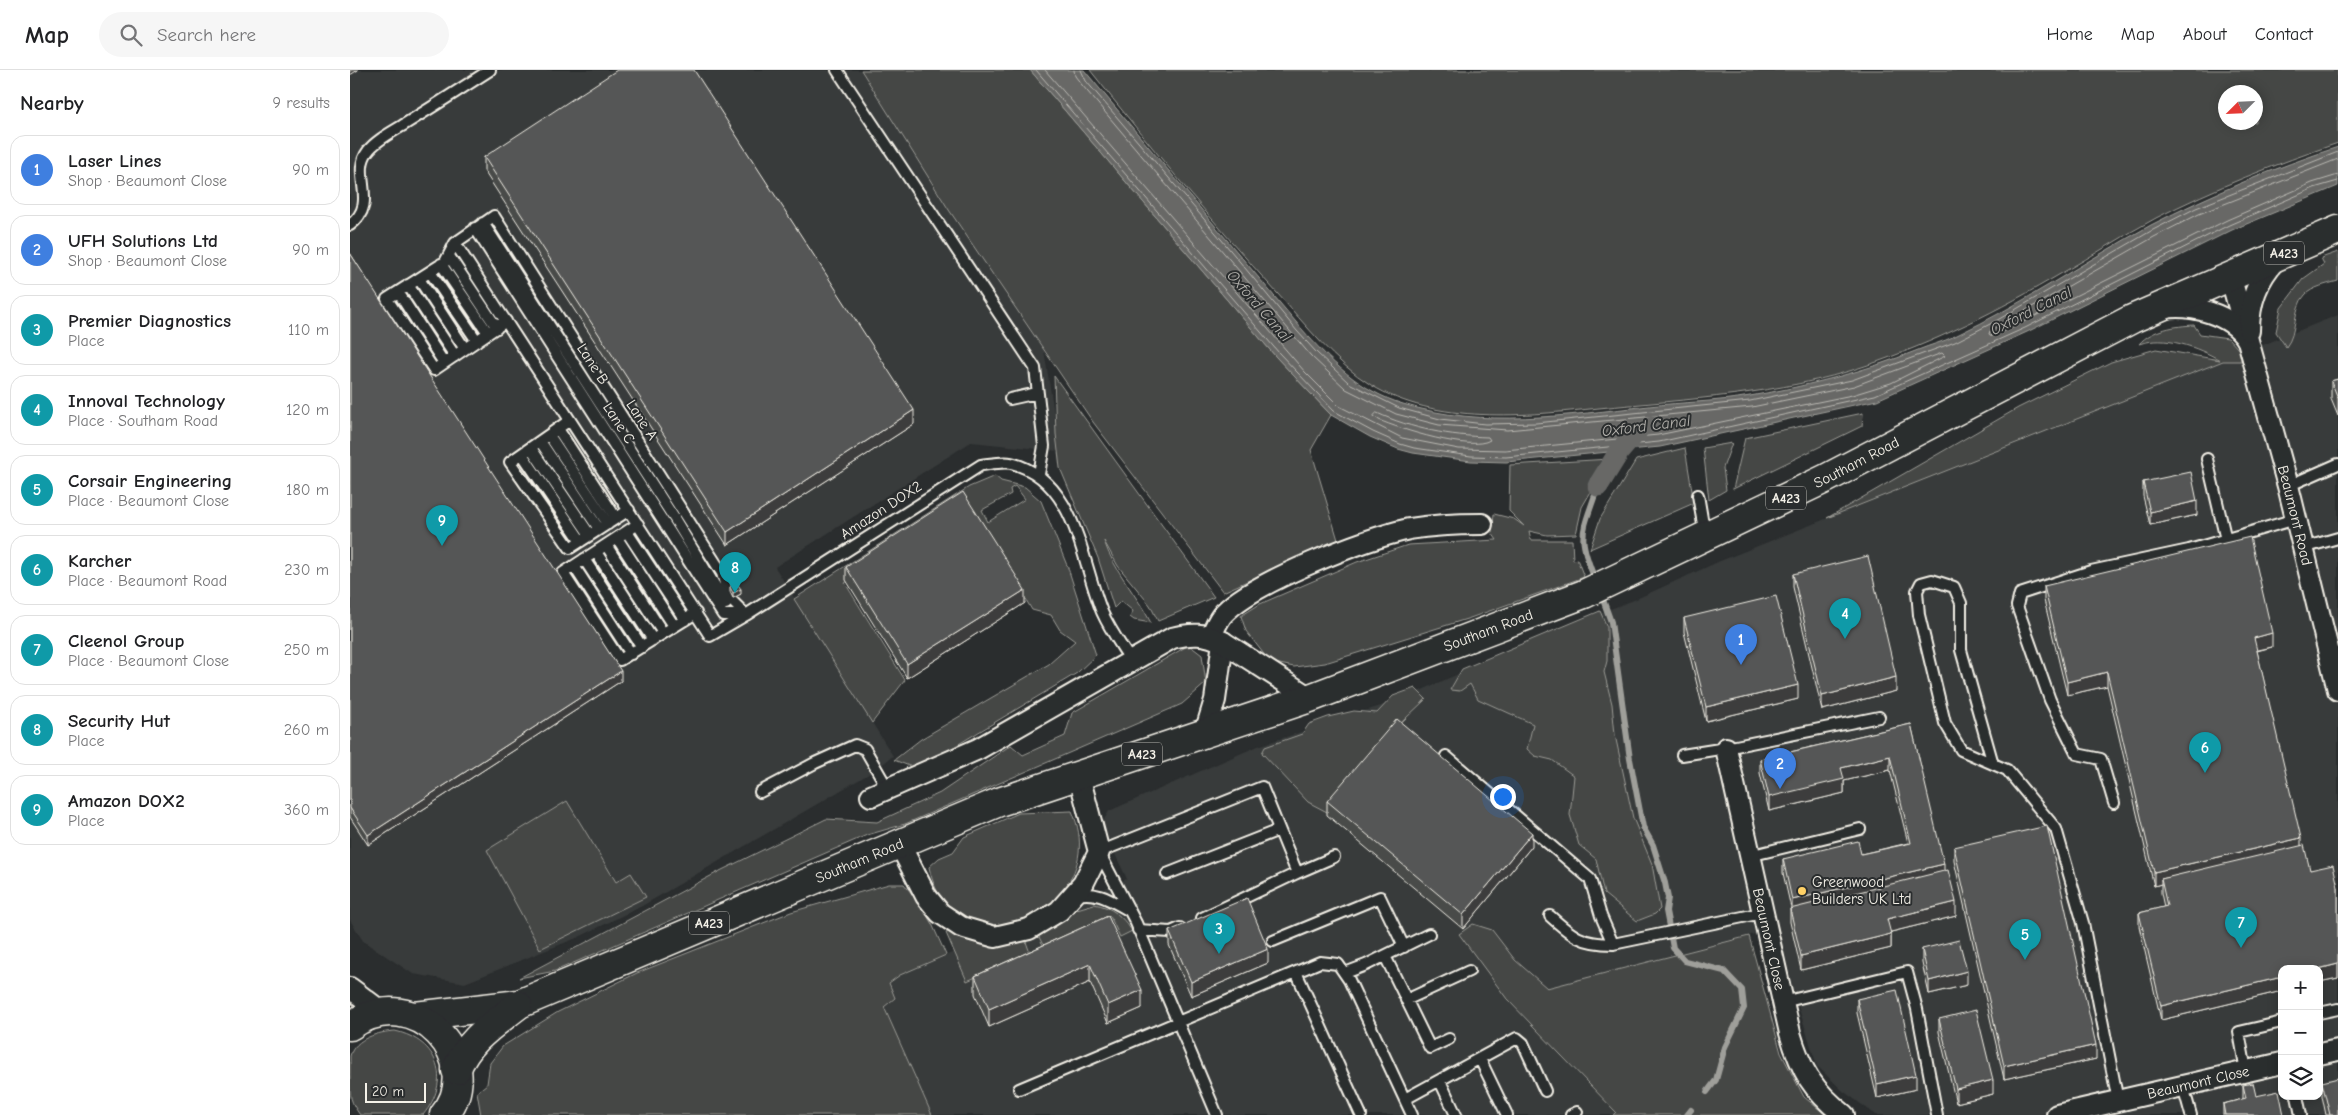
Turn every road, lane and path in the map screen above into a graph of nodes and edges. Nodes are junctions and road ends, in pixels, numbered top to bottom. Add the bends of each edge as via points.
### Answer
1 (490, 70) edge
2 (837, 70) edge
3 (350, 225) edge
4 (479, 226) junction
5 (2338, 230) edge
6 (455, 243) junction
7 (2281, 254) junction
8 (449, 256) junction
9 (441, 264) junction
10 (430, 272) junction
11 (2230, 275) junction
12 (419, 279) junction
13 (408, 285) junction
14 (2153, 310) junction
15 (506, 321) junction
16 (493, 331) junction
17 (477, 341) junction
18 (2248, 341) junction
19 (465, 349) junction
20 (456, 356) junction
21 (1038, 393) junction
22 (1010, 399) dead end
23 (570, 420) junction
24 (554, 432) junction
25 (540, 441) junction
26 (526, 451) junction
27 (2207, 459) dead end
28 (2338, 464) edge
29 (1039, 474) junction
30 (2288, 486) junction
31 (1698, 495) dead end
32 (629, 510) junction
33 (2296, 519) junction
34 (638, 524) junction
35 (1482, 524) dead end
36 (603, 527) junction
37 (627, 532) junction
38 (1705, 537) junction
39 (617, 538) junction
40 (2338, 538) edge
41 (2226, 540) junction
42 (606, 545) junction
43 (2303, 548) junction
44 (596, 552) junction
45 (584, 559) junction
46 (696, 613) junction
47 (746, 615) junction
48 (685, 620) junction
49 (674, 626) junction
50 (663, 633) junction
51 (1217, 639) junction
52 (653, 640) junction
53 (642, 647) junction
54 (1131, 661) junction
55 (2338, 690) edge
56 (1310, 698) junction
57 (1879, 717) dead end
58 (1205, 733) junction
59 (1726, 748) junction
60 (1682, 755) dead end
61 (1446, 756) dead end
62 (1993, 764) junction
63 (1080, 776) junction
64 (760, 792) dead end
65 (879, 793) joint
66 (2114, 803) dead end
67 (1860, 829) dead end
68 (1279, 830) junction
69 (899, 843) junction
70 (1099, 852) junction
71 (1750, 856) junction
72 (1334, 858) dead end
73 (1297, 872) junction
74 (1167, 874) dead end
75 (1072, 897) junction
76 (1129, 911) junction
77 (1762, 913) junction
78 (1550, 916) dead end
79 (1138, 930) junction
80 (1429, 934) dead end
81 (1273, 941) dead end
82 (1613, 944) junction
83 (1404, 947) junction
84 (1384, 956) junction
85 (1469, 971) dead end
86 (1296, 972) junction
87 (1344, 973) junction
88 (350, 988) edge
89 (1406, 1000) junction
90 (1782, 1002) junction
91 (519, 1004) junction
92 (2338, 1008) edge
93 (382, 1012) junction
94 (2323, 1012) edge
95 (415, 1016) junction
96 (1178, 1020) junction
97 (2278, 1023) edge
98 (350, 1026) edge
99 (1449, 1038) dead end
100 (2338, 1050) edge
101 (2323, 1053) edge
102 (1480, 1059) junction
103 (2278, 1064) edge
104 (456, 1070) junction
105 (2246, 1071) junction
106 (1440, 1081) junction
107 (2183, 1086) junction
108 (1019, 1089) dead end
109 (1545, 1091) dead end
110 (1405, 1099) junction
111 (2298, 1100) edge
112 (2111, 1106) edge
113 (2077, 1113) edge
114 (444, 1115) edge
115 (1217, 1115) edge
116 (1361, 1115) edge
117 (1412, 1115) edge
118 (1456, 1115) edge
119 (1507, 1115) edge
120 (1844, 1115) edge
121 (1937, 1115) edge
122 (2057, 1115) edge
123 (2191, 1115) edge
124 (2302, 1115) edge

1 - 3 lane via 368,150 361,165 365,203
2 - 21 lane via 1035,368
4 - 6 lane
4 - 47 lane, Lane B via 674,518 728,607
4 - 47 lane, Lane A via 494,216 722,573 728,598
5 - 7 highway, Southam Road / A423
6 - 8 lane
6 - 15 lane
7 - 11 highway, Southam Road / A423
7 - 18 street, Beaumont Road via 2263,274 2254,293 2249,312
8 - 9 lane
8 - 16 lane
9 - 10 lane
9 - 16 lane
10 - 12 lane
10 - 17 lane
11 - 14 highway, Southam Road / A423
11 - 18 street, Beaumont Road
12 - 13 lane
12 - 19 lane
13 - 20 lane
13 - 20 lane via 388,299 434,370
14 - 18 street, Beaumont Road via 2181,307 2208,312 2231,324
14 - 38 highway, Southam Road / A423
15 - 16 lane
15 - 23 lane
16 - 17 lane
17 - 19 lane
18 - 30 street, Beaumont Road
19 - 20 lane
21 - 22 lane
21 - 29 lane via 1044,446
23 - 24 lane
23 - 32 lane
24 - 25 lane
24 - 36 lane
25 - 26 lane
25 - 36 lane
26 - 36 lane
26 - 36 lane via 510,462 570,548
27 - 41 lane
28 - 30 lane
29 - 47 lane, Amazon DOX2 via 1010,463 981,465
29 - 54 lane via 1059,494 1102,612
30 - 33 street, Beaumont Road
31 - 38 lane
32 - 34 lane
32 - 36 lane
33 - 41 lane
33 - 43 street, Beaumont Road
34 - 37 lane
34 - 46 lane
35 - 51 street via 1408,530 1316,561 1245,597 1224,612
37 - 39 lane
37 - 48 lane
38 - 56 highway, Southam Road / A423 via 1584,594
39 - 42 lane
39 - 49 lane
40 - 43 lane
41 - 66 lane via 2091,571 2020,594 2017,606 2050,700 2077,754 2101,759
42 - 44 lane
42 - 50 lane
43 - 55 street, Beaumont Road
44 - 45 lane
44 - 52 lane
45 - 53 lane
45 - 53 lane via 563,572 620,660
46 - 47 lane, Amazon DOX2 via 710,636
46 - 48 lane
48 - 49 lane
49 - 50 lane
50 - 52 lane
51 - 54 street via 1196,634 1172,638
51 - 56 street
51 - 58 street via 1215,700
52 - 53 lane
54 - 65 street via 978,749
56 - 58 highway, Southam Road / A423
57 - 59 lane
58 - 63 highway, Southam Road / A423
59 - 60 lane
59 - 71 street, Beaumont Close
61 - 82 lane via 1590,879
62 - 62 lane via 1961,750 1945,723 1919,615 1921,583 1932,580 1954,587 1961,603 1961,650
62 - 112 lane via 2007,770 2056,830 2083,923
63 - 69 highway, Southam Road / A423 via 999,802
63 - 70 street
64 - 65 lane via 856,745 865,749
67 - 71 lane
68 - 70 lane via 1262,787
68 - 73 lane
68 - 74 lane
69 - 75 street via 926,896 940,913 961,926 995,937 1029,929 1059,911
69 - 91 highway, Southam Road / A423
70 - 75 street via 1083,884
70 - 76 lane
71 - 77 street, Beaumont Close
72 - 73 lane
73 - 79 lane via 1172,932
75 - 76 lane via 1089,893 1104,895
76 - 79 lane
77 - 82 lane
77 - 90 street, Beaumont Close
78 - 82 lane via 1572,936 1592,944
79 - 96 lane
80 - 83 lane
81 - 83 lane via 1380,897
83 - 84 lane
84 - 87 lane
84 - 89 lane
85 - 89 lane
86 - 87 lane via 1320,962 1338,964
86 - 96 lane
86 - 116 lane
87 - 110 lane
88 - 93 street
89 - 99 lane via 1430,1048
90 - 120 street, Beaumont Close via 1798,1060 1809,1081 1826,1101
90 - 121 lane via 1907,972
91 - 95 highway, Southam Road / A423
91 - 104 highway, Southam Road / A423 via 471,1043 463,1052
92 - 94 lane
93 - 95 highway via 398,1011
93 - 98 highway via 362,1018
95 - 104 highway via 430,1024 443,1037 452,1053
96 - 108 lane
96 - 115 lane
97 - 105 lane via 2239,1032
100 - 101 street
102 - 106 lane
102 - 109 lane via 1517,1038 1523,1043
102 - 119 lane
103 - 105 street, Beaumont Close
104 - 114 highway via 454,1095
105 - 107 street, Beaumont Close
106 - 110 lane
106 - 118 lane
107 - 112 street, Beaumont Close
107 - 123 lane
110 - 117 lane
111 - 124 lane
112 - 113 street, Beaumont Close
113 - 122 street, Beaumont Close

